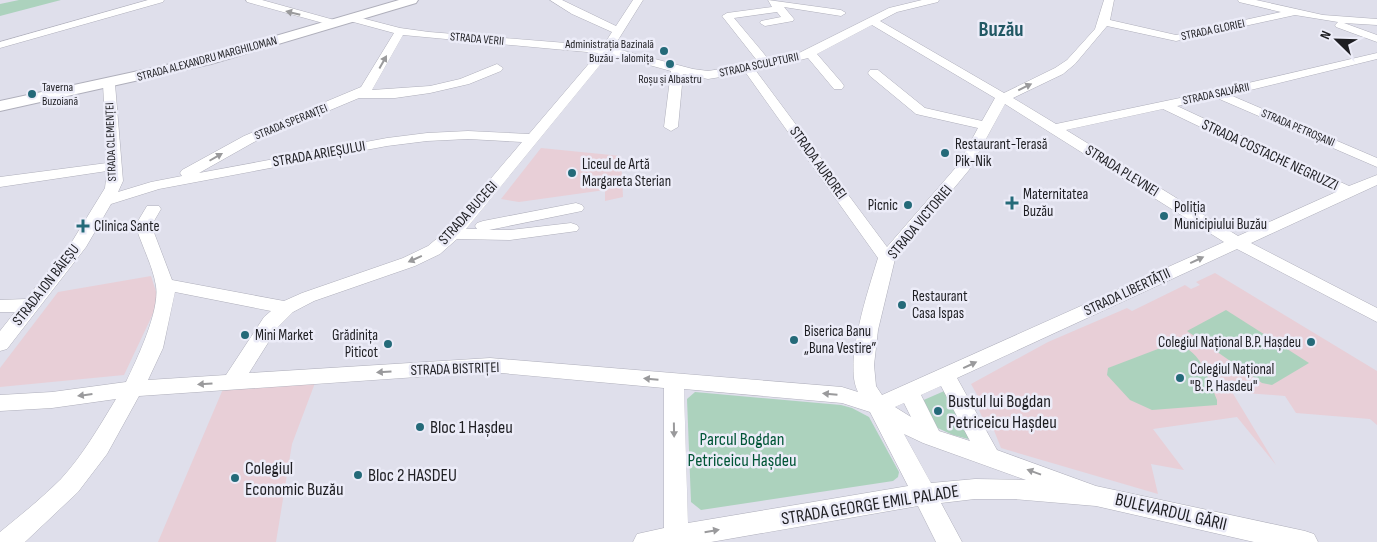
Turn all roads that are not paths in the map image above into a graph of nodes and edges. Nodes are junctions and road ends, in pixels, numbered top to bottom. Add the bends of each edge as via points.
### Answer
1 (159, 0) edge
2 (251, 0) edge
3 (555, 0) edge
4 (638, 0) edge
5 (845, 0) edge
6 (934, 0) edge
7 (1109, 0) edge
8 (1243, 0) edge
9 (402, 1) edge
10 (775, 4) edge
11 (1293, 12) junction
12 (841, 13) junction
13 (350, 18) junction
14 (1323, 18) junction
15 (871, 20) junction
16 (1104, 22) junction
17 (1377, 22) edge
18 (334, 23) junction
19 (765, 23) dead end
20 (400, 30) junction
21 (619, 31) junction
22 (835, 39) junction
23 (1377, 39) edge
24 (0, 45) edge
25 (606, 50) junction
26 (810, 53) junction
27 (1377, 56) edge
28 (766, 64) junction
29 (496, 68) dead end
30 (676, 68) junction
31 (749, 69) junction
32 (874, 73) dead end
33 (109, 84) junction
34 (838, 86) dead end
35 (360, 94) junction
36 (1218, 94) junction
37 (1001, 99) junction
38 (1164, 105) junction
39 (0, 106) edge
40 (986, 126) junction
41 (671, 127) dead end
42 (1054, 128) junction
43 (534, 138) junction
44 (1377, 162) edge
45 (114, 166) junction
46 (1377, 179) edge
47 (0, 182) edge
48 (156, 185) junction
49 (1349, 192) junction
50 (108, 200) junction
51 (576, 208) dead end
52 (154, 209) dead end
53 (571, 228) dead end
54 (457, 230) junction
55 (1236, 242) junction
56 (887, 258) junction
57 (166, 284) junction
58 (31, 305) junction
59 (0, 306) edge
60 (286, 308) junction
61 (1377, 316) edge
62 (0, 344) edge
63 (946, 376) junction
64 (232, 382) junction
65 (674, 382) junction
66 (134, 389) junction
67 (909, 392) junction
68 (0, 404) edge
69 (877, 406) junction
70 (931, 437) junction
71 (989, 456) junction
72 (925, 494) junction
73 (1096, 496) junction
74 (676, 540) edge
75 (7, 542) edge
76 (646, 542) edge
77 (949, 542) edge
78 (1305, 542) edge

1 - 24 street
18 -> 2 street
3 - 21 street
4 - 21 street, STRADA BUCEGI
5 - 12 street
6 - 15 street, STRADA SCULPTURII via 893,10
7 - 16 street
8 - 11 street
9 - 13 main road, STRADA ALEXANDRU MARGHILOMAN
10 - 12 street
10 - 19 street via 788,20
10 - 28 street via 727,16
11 - 14 street
11 - 16 street, STRADA GLORIEI via 1176,38
12 - 22 street
13 - 18 main road, STRADA ALEXANDRU MARGHILOMAN
13 - 20 street, STRADA VERII
14 - 17 street
14 - 23 street
15 - 22 street, STRADA SCULPTURII
15 - 37 street, STRADA PLEVNEI
37 -> 16 street via 1059,71 1071,62
18 - 33 main road, STRADA ALEXANDRU MARGHILOMAN via 222,57
20 - 25 street, STRADA VERII
35 -> 20 street, STRADA SPERANȚEI via 370,86
21 - 25 street, STRADA BUCEGI
22 - 26 street, STRADA SCULPTURII
25 - 30 street, STRADA SCULPTURII
25 - 43 street, STRADA BUCEGI
26 - 28 street, STRADA SCULPTURII
26 - 34 street
27 - 36 street, STRADA SALVĂRII
28 - 31 street, STRADA SCULPTURII
29 - 35 street via 450,85 401,93
30 - 31 street, STRADA SCULPTURII via 701,75
30 - 41 street
31 - 56 street, STRADA AUROREI
32 - 40 street via 921,111
33 - 39 main road, STRADA ALEXANDRU MARGHILOMAN
33 - 45 street, STRADA CLEMENȚEI
48 -> 35 street, STRADA SPERANȚEI via 189,172 249,139
36 - 38 street, STRADA SALVĂRII
36 - 44 street, STRADA PETROȘANI
37 - 40 street, STRADA VICTORIEI
37 - 42 street, STRADA PLEVNEI
38 - 42 street, STRADA SALVĂRII
38 - 49 street, STRADA COSTACHE NEGRUZZI
40 - 56 street, STRADA VICTORIEI via 956,178
42 - 55 street, STRADA PLEVNEI
43 - 48 street, STRADA ARIEȘULUI via 460,136 387,142
43 - 54 street, STRADA BUCEGI
45 - 47 street
45 - 50 street, STRADA CLEMENȚEI via 115,181
46 - 49 street, STRADA LIBERTĂȚII
48 - 50 street, STRADA ARIEȘULUI
49 - 55 street, STRADA LIBERTĂȚII
50 - 58 street, STRADA ION BĂIEȘU via 80,243
51 - 54 street
52 - 57 street via 146,221 145,230
53 - 54 street via 510,234
54 -> 60 street, STRADA BUCEGI via 434,250 409,262 308,297
55 - 61 street, STRADA PLEVNEI
63 -> 55 street, STRADA LIBERTĂȚII
56 - 69 street, STRADA VICTORIEI via 868,330 864,365 866,387
57 - 60 street
57 - 66 street via 153,348
58 - 59 street
58 - 62 street, STRADA ION BĂIEȘU
60 - 64 street, STRADA BUCEGI via 271,322
63 - 67 street, STRADA LIBERTĂȚII
63 - 71 street
65 -> 64 street, STRADA BISTRIȚEI via 490,365
64 -> 66 street, STRADA BISTRIȚEI
69 -> 65 street, STRADA BISTRIȚEI via 842,395
65 -> 74 street
66 -> 68 street, STRADA BISTRIȚEI
66 - 75 street via 70,485
67 - 69 street, STRADA LIBERTĂȚII
67 - 70 street
69 - 70 street, STRADA BISTRIȚEI via 898,421
69 - 72 street, STRADA VICTORIEI
70 - 71 street, STRADA BISTRIȚEI
73 -> 71 street, STRADA BISTRIȚEI
72 - 73 street, STRADA GEORGE EMIL PALADE via 1014,489
74 -> 72 street, STRADA GEORGE EMIL PALADE
72 - 77 street, STRADA VICTORIEI
73 - 78 street, BULEVARDUL GĂRII
74 - 76 street, STRADA GEORGE EMIL PALADE

